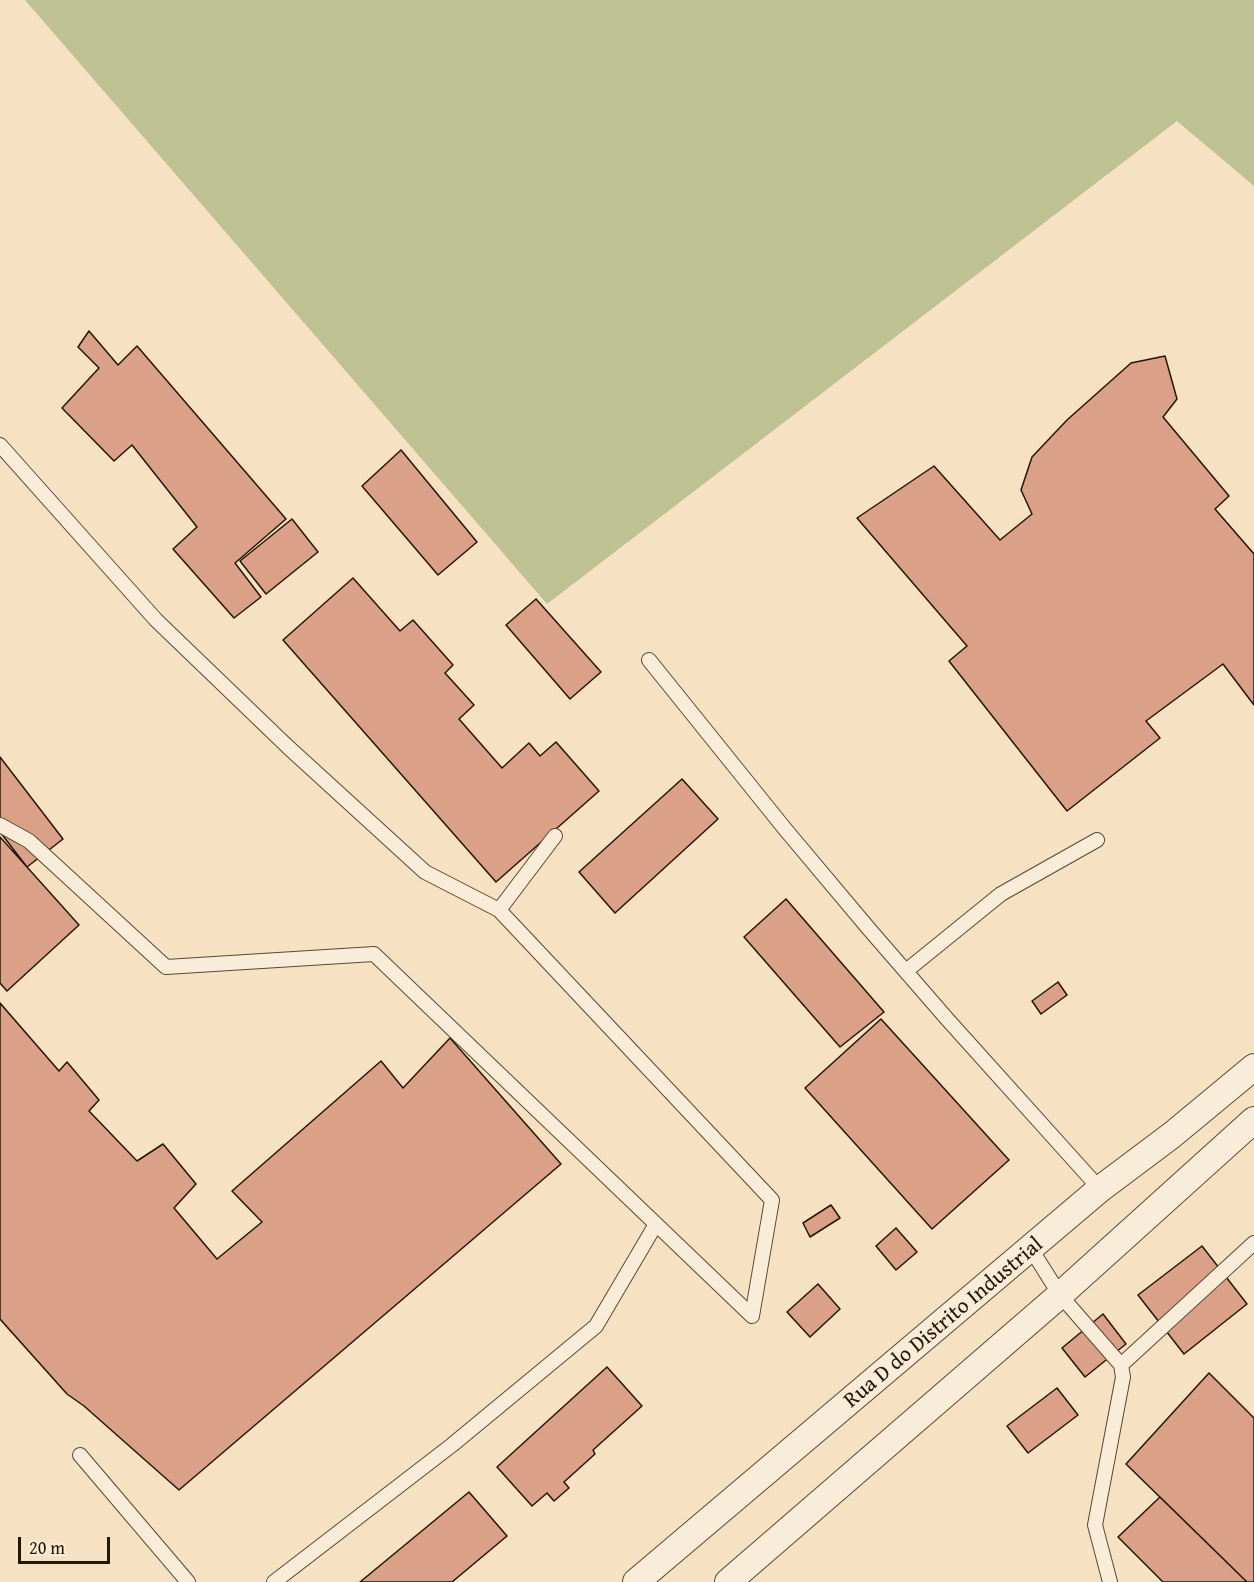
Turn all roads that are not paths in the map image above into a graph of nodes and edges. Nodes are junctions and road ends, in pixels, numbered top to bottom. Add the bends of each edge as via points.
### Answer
1 (0, 445) edge
2 (649, 660) dead end
3 (0, 825) edge
4 (555, 836) dead end
5 (1097, 840) dead end
6 (499, 910) junction
7 (906, 971) junction
8 (1254, 1068) edge
9 (1254, 1120) edge
10 (1100, 1188) junction
11 (656, 1224) junction
12 (1254, 1242) edge
13 (1031, 1249) junction
14 (1060, 1295) junction
15 (1121, 1365) junction
16 (80, 1455) dead end
17 (188, 1582) edge
18 (274, 1582) edge
19 (636, 1582) edge
20 (728, 1582) edge
21 (1110, 1582) edge

1 - 6 lane via 156,620 288,747 424,872
2 - 7 lane
3 - 11 lane via 29,841 166,967 374,954
4 - 6 lane
5 - 7 lane via 1001,894
6 - 11 lane via 772,1200 752,1316
7 - 10 lane
8 - 10 street, Rua D do Distrito Industrial
9 - 14 street
10 - 13 street, Rua D do Distrito Industrial
11 - 18 lane via 596,1326 452,1445
12 - 15 lane
13 - 14 lane
13 - 19 street, Rua D do Distrito Industrial
14 - 15 lane
14 - 20 street
15 - 21 lane via 1123,1377 1095,1525
16 - 17 lane

